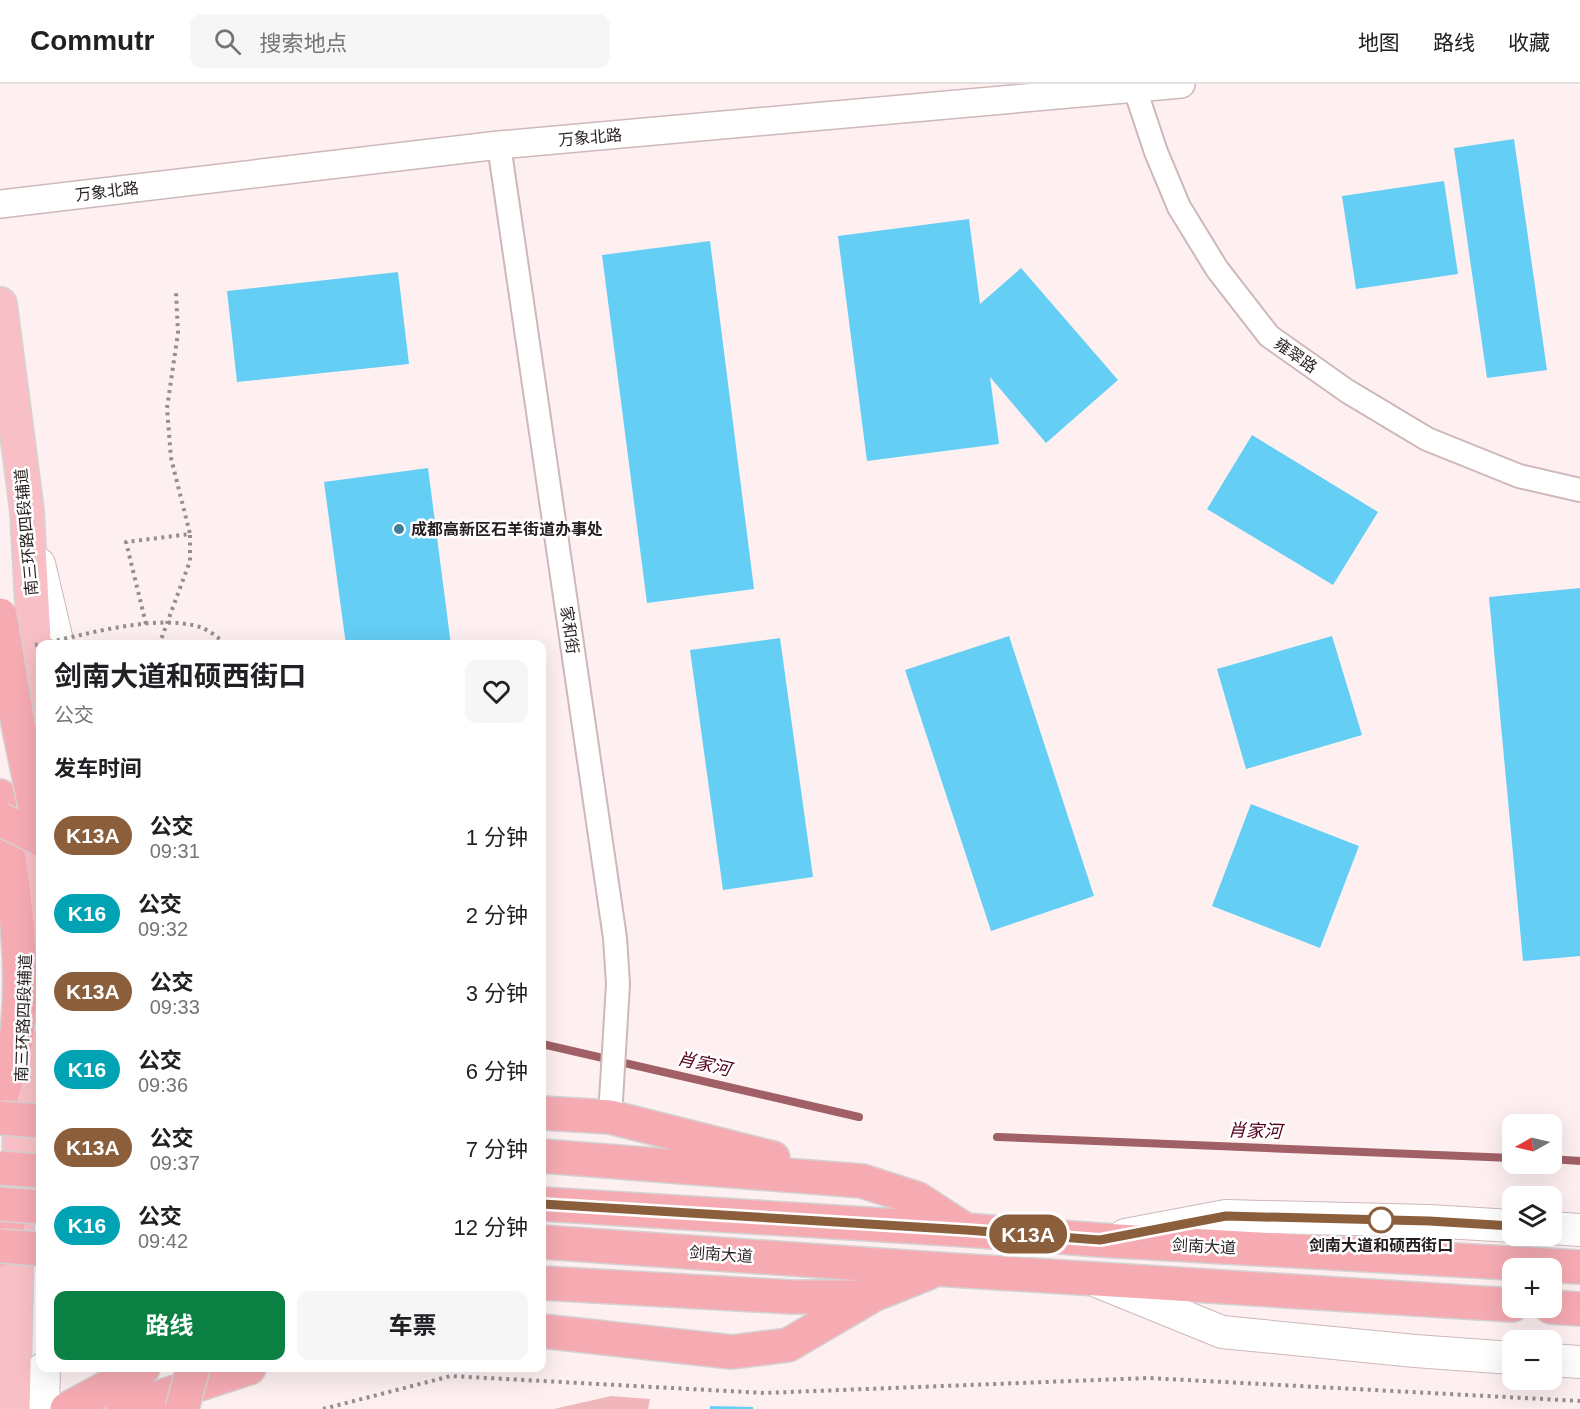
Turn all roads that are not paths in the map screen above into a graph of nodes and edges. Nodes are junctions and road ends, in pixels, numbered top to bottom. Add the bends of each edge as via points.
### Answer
1 (1181, 84) edge
2 (1081, 89) edge
3 (1135, 89) junction
4 (499, 145) junction
5 (0, 204) edge
6 (0, 304) edge
7 (1580, 490) edge
8 (27, 510) junction
9 (0, 615) edge
10 (45, 640) edge
11 (0, 796) edge
12 (36, 812) edge
13 (0, 819) edge
14 (36, 837) edge
15 (0, 1101) edge
16 (546, 1113) edge
17 (610, 1117) junction
18 (0, 1118) edge
19 (36, 1121) edge
20 (546, 1156) edge
21 (862, 1181) junction
22 (20, 1187) edge
23 (546, 1203) edge
24 (1502, 1225) edge
25 (1562, 1229) edge
26 (966, 1230) junction
27 (1580, 1230) edge
28 (1100, 1240) junction
29 (546, 1242) edge
30 (0, 1248) edge
31 (36, 1249) edge
32 (1580, 1267) edge
33 (936, 1269) junction
34 (1087, 1278) junction
35 (546, 1282) edge
36 (876, 1293) junction
37 (1502, 1304) edge
38 (1562, 1308) edge
39 (1580, 1309) edge
40 (546, 1331) edge
41 (1502, 1357) edge
42 (1562, 1361) edge
43 (1580, 1362) edge
44 (44, 1372) edge
45 (136, 1372) edge
46 (192, 1372) edge
47 (237, 1372) edge
48 (13, 1409) edge
49 (43, 1409) edge
50 (67, 1409) edge
51 (123, 1409) edge
52 (182, 1409) edge

1 - 3 street, 万象北路
2 - 3 street, 万象北路
2 - 4 street, 万象北路
3 - 7 street, 雍翠路 via 1179,207 1217,269 1269,336 1347,391 1427,439 1519,477
4 - 5 street, 万象北路
4 - 17 street, 家和街 via 614,926 618,984
6 - 8 main road, 南三环路四段辅道
8 - 10 main road
8 - 22 main road, 南三环路四段辅道 via 36,677
9 - 12 highway, bridge
11 - 15 highway via 20,975 16,1039
13 - 14 highway, bridge
16 - 17 highway
17 - 21 highway
18 - 19 highway, bridge
20 - 21 highway
21 - 26 highway via 918,1199
22 - 30 highway
22 - 48 main road, 南三环路四段辅道
23 - 26 highway, 剑南大道
24 - 28 main road via 1226,1216
25 - 27 main road
26 - 28 highway, 剑南大道
28 - 32 highway, 剑南大道
29 - 33 highway, 剑南大道
30 - 31 highway, bridge
33 - 34 highway, 剑南大道
33 - 36 highway
34 - 37 highway, 剑南大道
34 - 41 main road via 1222,1332
35 - 36 highway via 792,1297 868,1297
36 - 40 highway via 788,1345 732,1352
38 - 39 highway
42 - 43 main road
44 - 49 main road
45 - 50 highway
46 - 52 highway, bridge
47 - 51 highway

